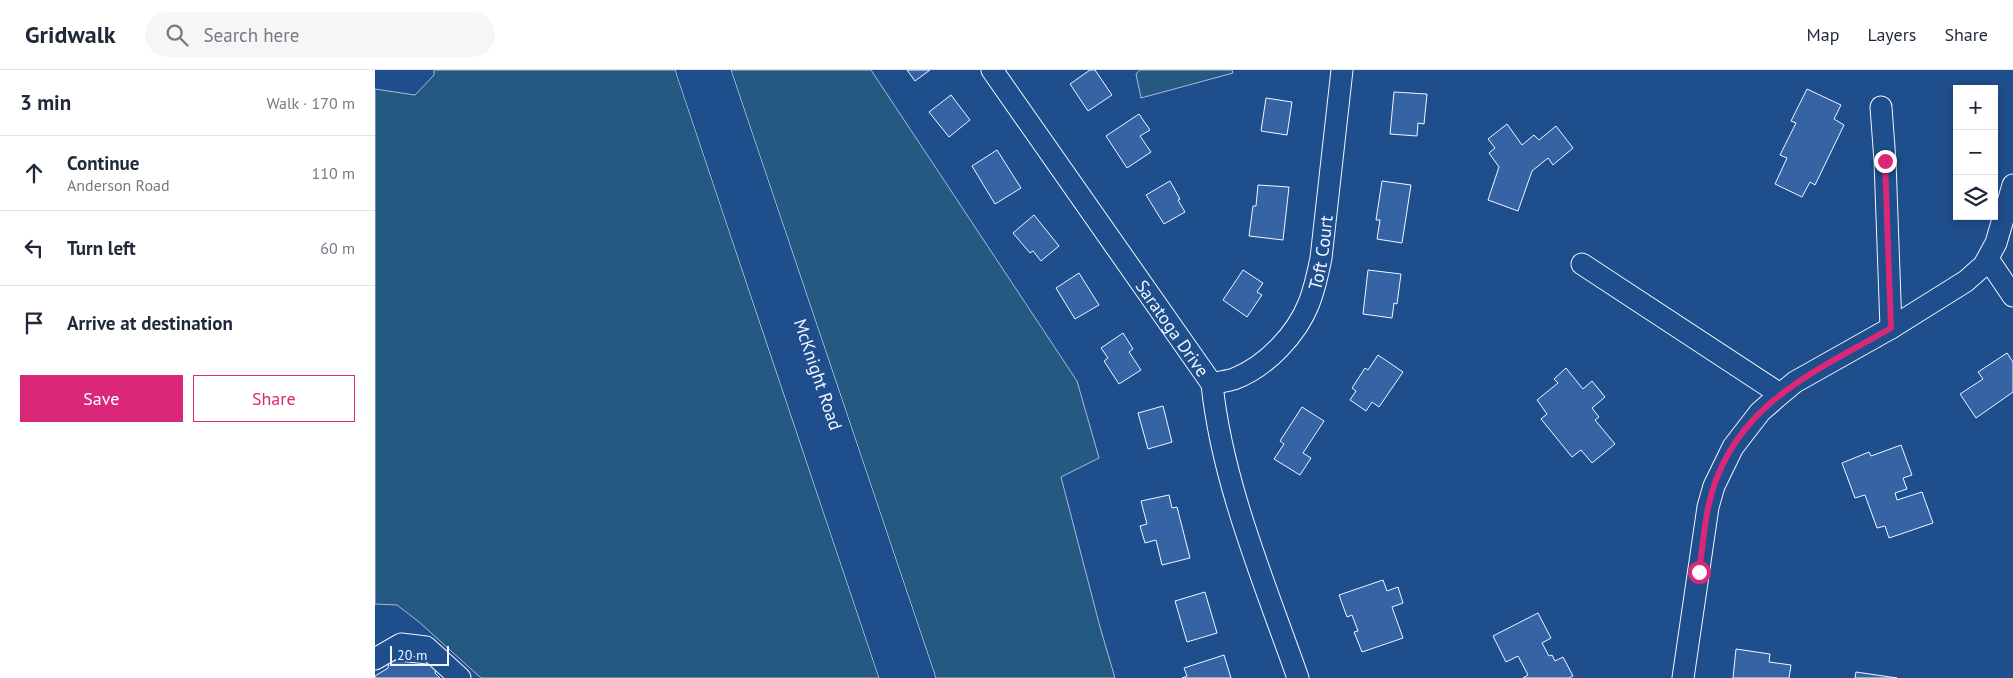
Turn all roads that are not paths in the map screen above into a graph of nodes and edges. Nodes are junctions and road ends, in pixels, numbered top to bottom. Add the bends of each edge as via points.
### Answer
1 (690, 70) edge
2 (716, 70) edge
3 (991, 70) edge
4 (1342, 70) edge
5 (1881, 107) dead end
6 (2013, 185) edge
7 (1989, 259) junction
8 (1582, 264) dead end
9 (2013, 296) edge
10 (1891, 328) junction
11 (1212, 384) junction
12 (1780, 394) junction
13 (375, 659) edge
14 (460, 678) edge
15 (894, 678) edge
16 (921, 678) edge
17 (1298, 678) edge
18 (1683, 678) edge

1 - 15 highway, McKnight Road
2 - 16 highway, McKnight Road
3 - 11 street, Saratoga Drive
4 - 11 street, Toft Court via 1321,258 1309,305 1298,325 1269,357 1234,379
5 - 10 street
6 - 7 street
7 - 9 street
7 - 10 street via 1976,274
8 - 12 street
10 - 12 street via 1795,382
11 - 17 street, Saratoga Drive via 1218,431 1229,476
12 - 18 street via 1741,435 1715,486 1708,507
13 - 14 street via 401,644 427,647

